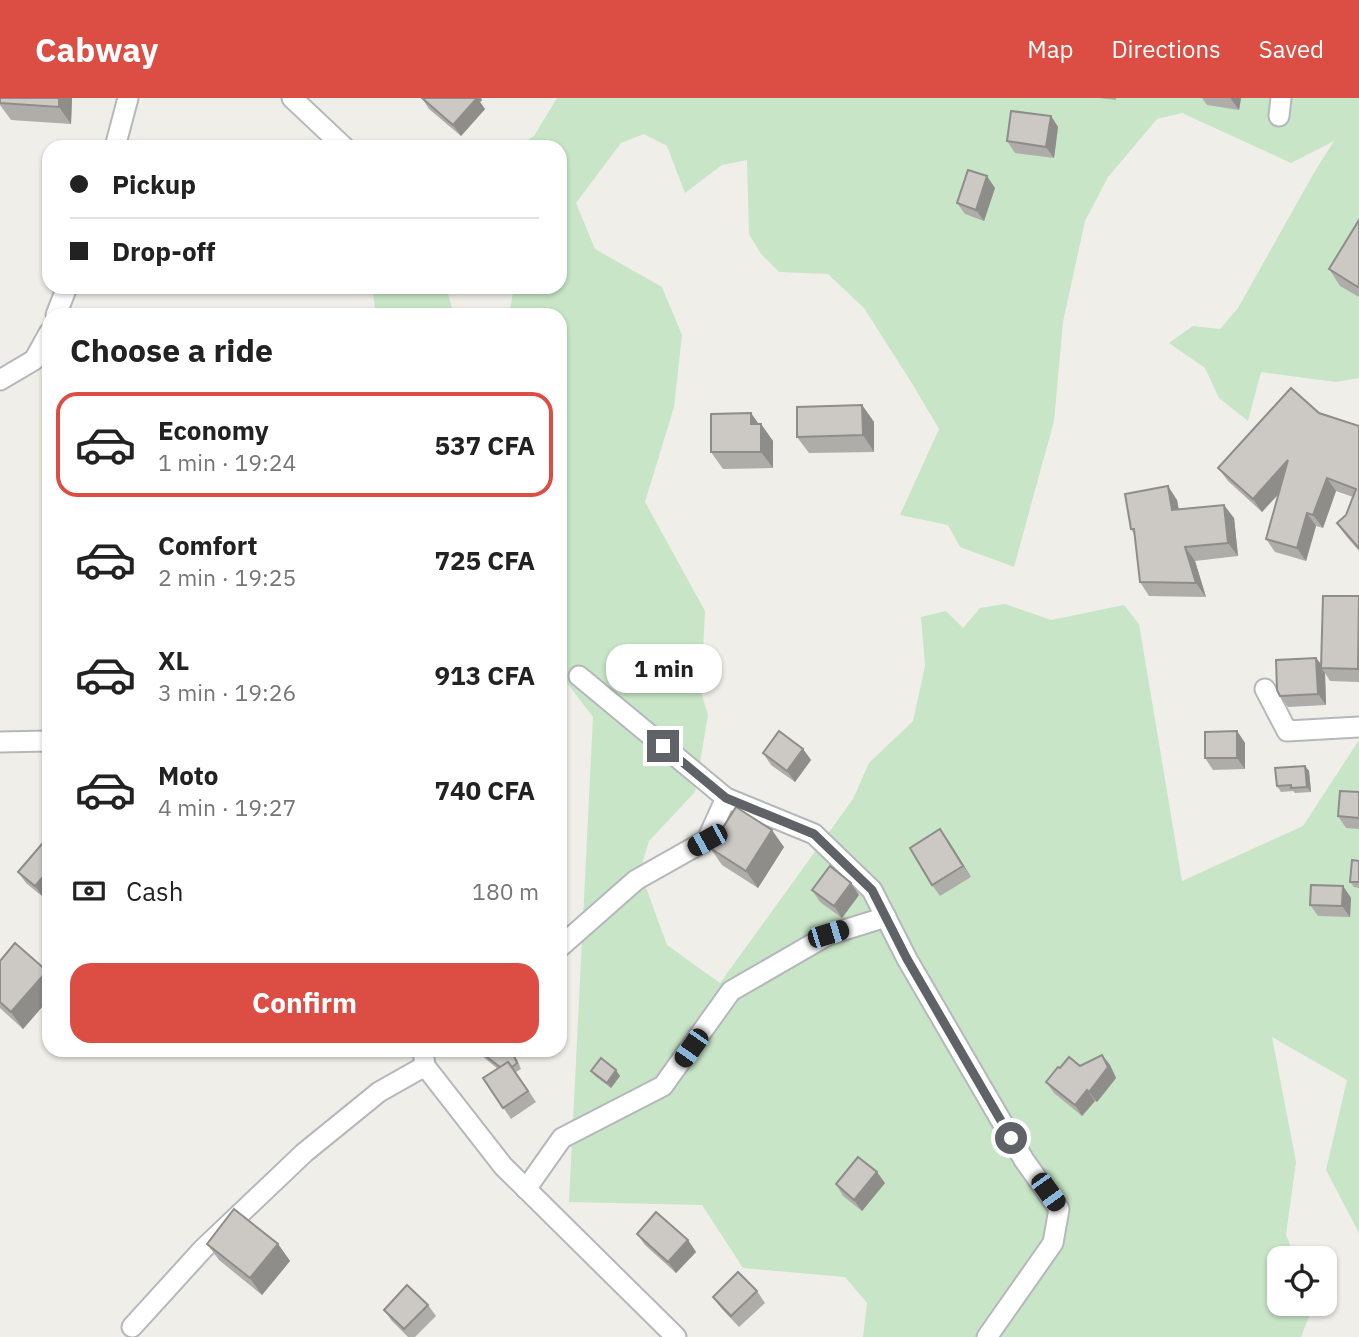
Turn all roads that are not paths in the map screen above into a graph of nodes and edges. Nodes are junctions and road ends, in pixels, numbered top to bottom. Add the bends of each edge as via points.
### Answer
1 (128, 98) edge
2 (292, 98) edge
3 (117, 140) edge
4 (337, 140) edge
5 (42, 346) edge
6 (0, 380) edge
7 (579, 676) dead end
8 (1265, 689) dead end
9 (1359, 727) edge
10 (42, 741) edge
11 (0, 742) edge
12 (726, 798) junction
13 (886, 917) junction
14 (567, 941) edge
15 (424, 1058) edge
16 (526, 1189) junction
17 (132, 1326) dead end
18 (676, 1337) edge
19 (987, 1337) edge

1 - 3 street
2 - 4 street
5 - 6 street via 34,360
7 - 12 street
8 - 9 street via 1287,731
10 - 11 street
12 - 13 street via 814,834 872,890
12 - 14 street via 707,840 636,880
13 - 16 street via 828,934 731,991 663,1086 562,1138
13 - 19 street via 1017,1149 1059,1209 1054,1243
15 - 16 street via 503,1166
15 - 17 street via 304,1153 203,1249
16 - 18 street

